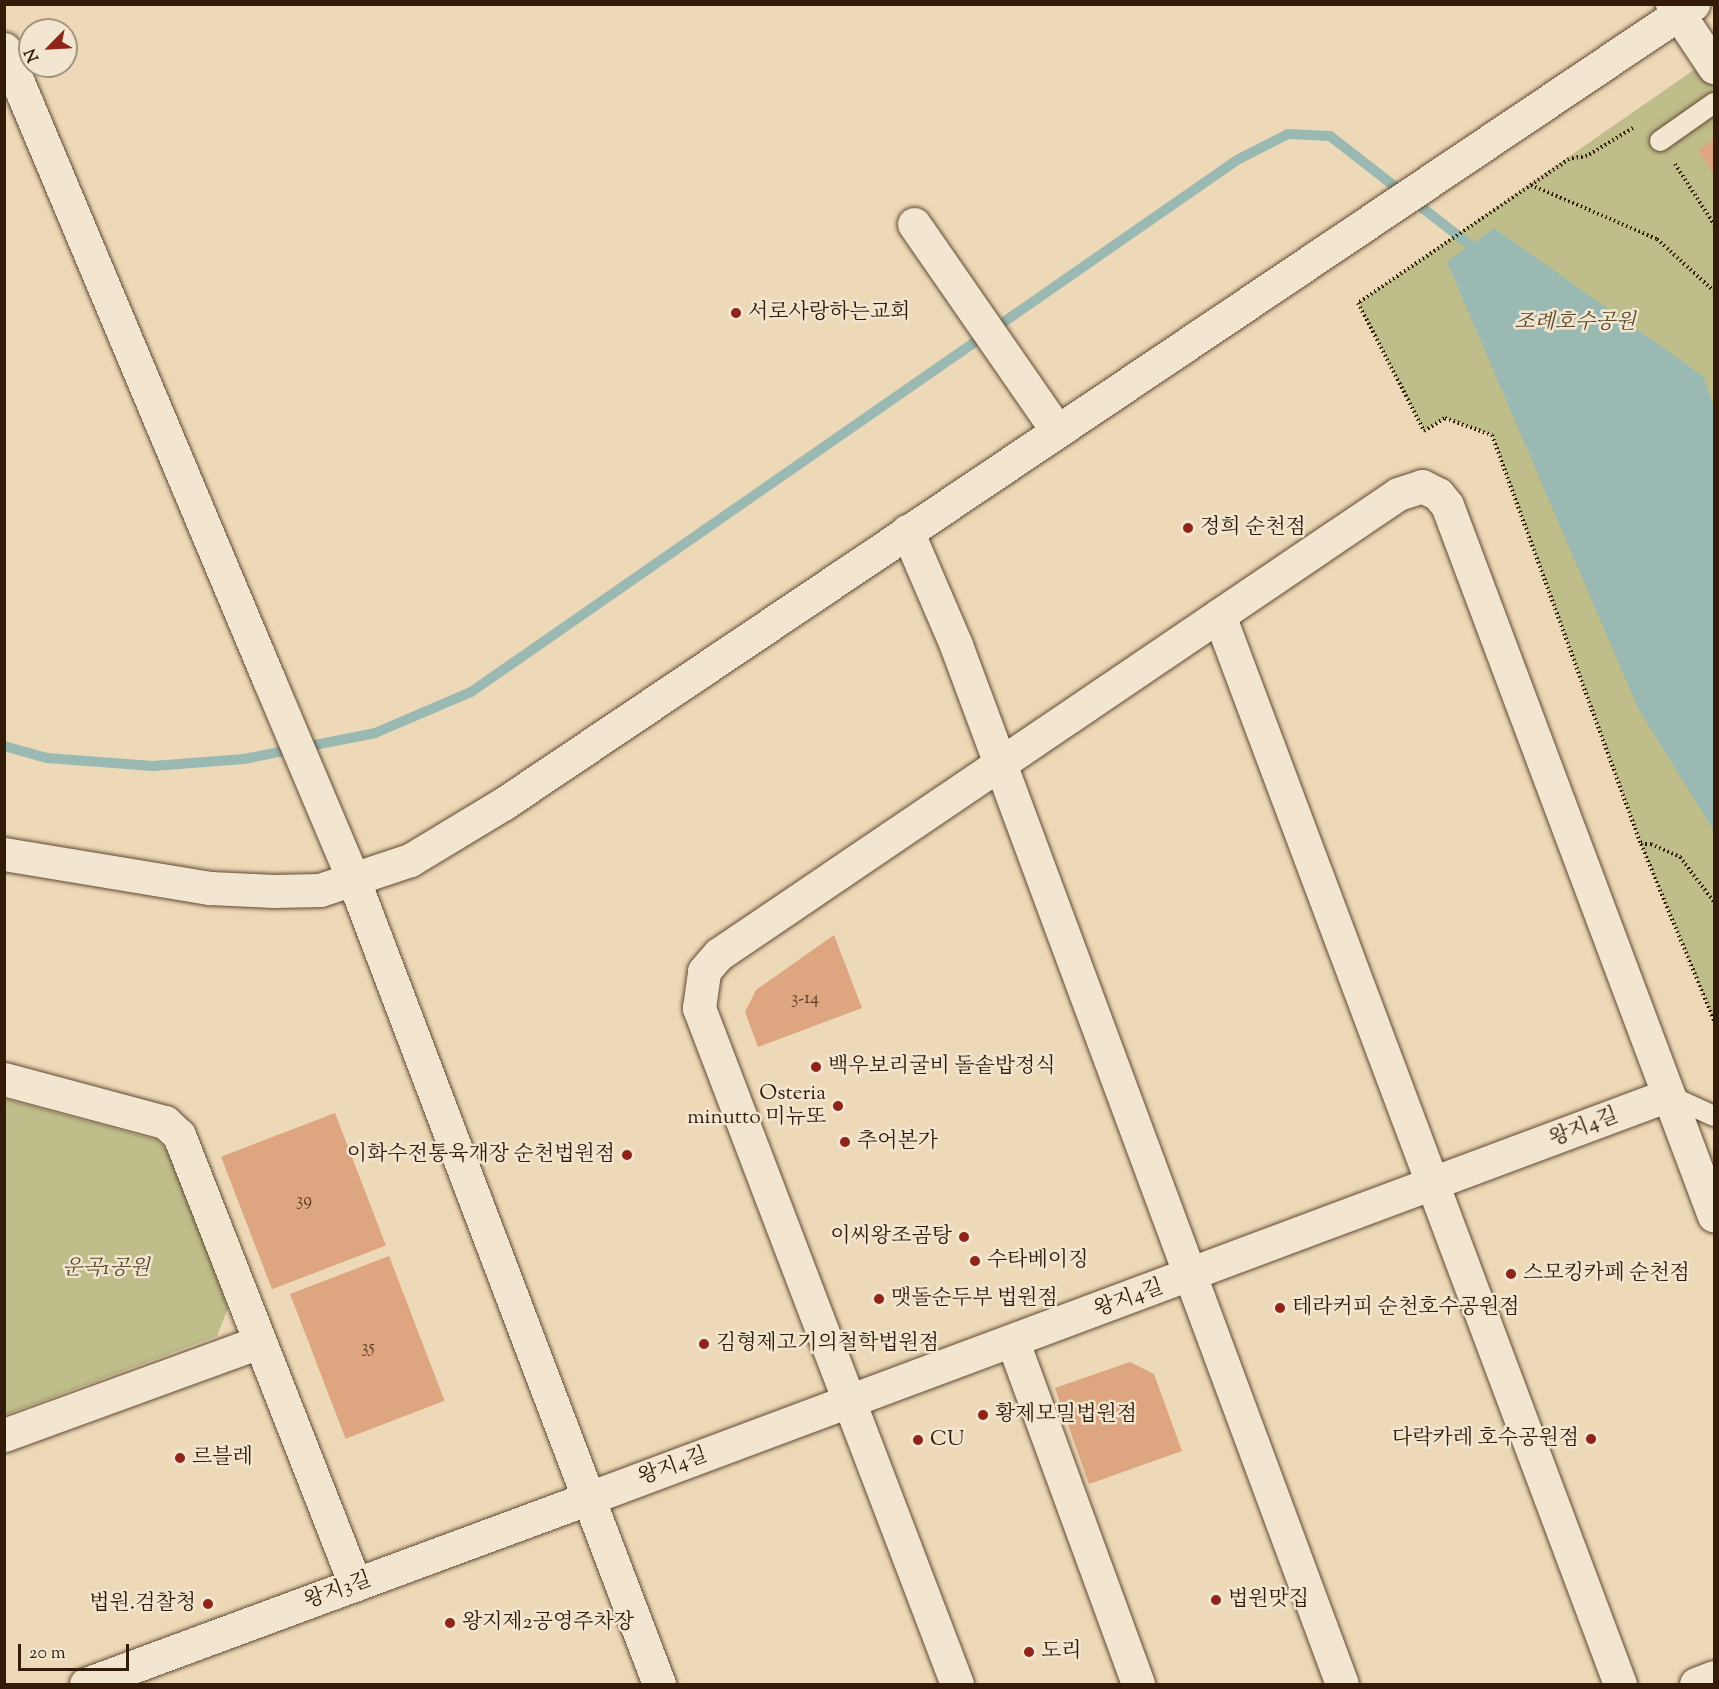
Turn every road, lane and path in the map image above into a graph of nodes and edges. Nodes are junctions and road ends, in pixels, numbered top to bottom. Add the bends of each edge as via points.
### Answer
1 (1681, 8) edge
2 (4, 49) edge
3 (1714, 67) edge
4 (1714, 104) edge
5 (1660, 141) junction
6 (1530, 185) junction
7 (914, 224) dead end
8 (1714, 224) edge
9 (1714, 291) edge
10 (1056, 429) junction
11 (907, 531) junction
12 (1219, 615) junction
13 (999, 763) junction
14 (1641, 844) junction
15 (4, 854) edge
16 (354, 881) junction
17 (1714, 902) edge
18 (1714, 1020) edge
19 (4, 1079) edge
20 (1668, 1095) junction
21 (1714, 1116) edge
22 (1434, 1185) junction
23 (1714, 1216) edge
24 (1190, 1276) junction
25 (260, 1342) junction
26 (1013, 1342) junction
27 (851, 1401) junction
28 (4, 1435) edge
29 (589, 1498) junction
30 (355, 1585) junction
31 (1714, 1677) edge
32 (86, 1684) edge
33 (659, 1684) edge
34 (957, 1684) edge
35 (1138, 1684) edge
36 (1342, 1684) edge
37 (1620, 1684) edge
38 (1696, 1684) edge

1 - 3 street
1 - 10 street
2 - 16 street
4 - 5 lane
5 - 6 path via 1646,121 1587,156 1569,159
5 - 8 path
6 - 9 path via 1657,239
6 - 14 path via 1358,303 1424,431 1445,418 1492,435
7 - 10 street
10 - 11 street
11 - 13 street via 956,645
11 - 16 street via 460,832 410,860
12 - 13 street
12 - 20 street via 1398,494 1422,486 1438,494 1447,505 1578,846
12 - 22 street
13 - 24 street
13 - 27 street via 718,954 704,971 700,986 699,1008
14 - 17 path via 1652,844 1680,857
14 - 18 path
15 - 16 street via 210,888 320,890
16 - 29 street
19 - 25 street via 165,1122 179,1135
20 - 21 lane
20 - 22 street, 왕지4길
20 - 23 street
22 - 24 street, 왕지4길
22 - 37 street
24 - 26 street, 왕지4길
24 - 36 street
25 - 28 street
25 - 30 street
26 - 27 street, 왕지4길
26 - 35 street
27 - 29 street, 왕지4길
27 - 34 street
29 - 30 street, 왕지3길
29 - 33 street
30 - 32 street, 왕지3길
31 - 38 street

